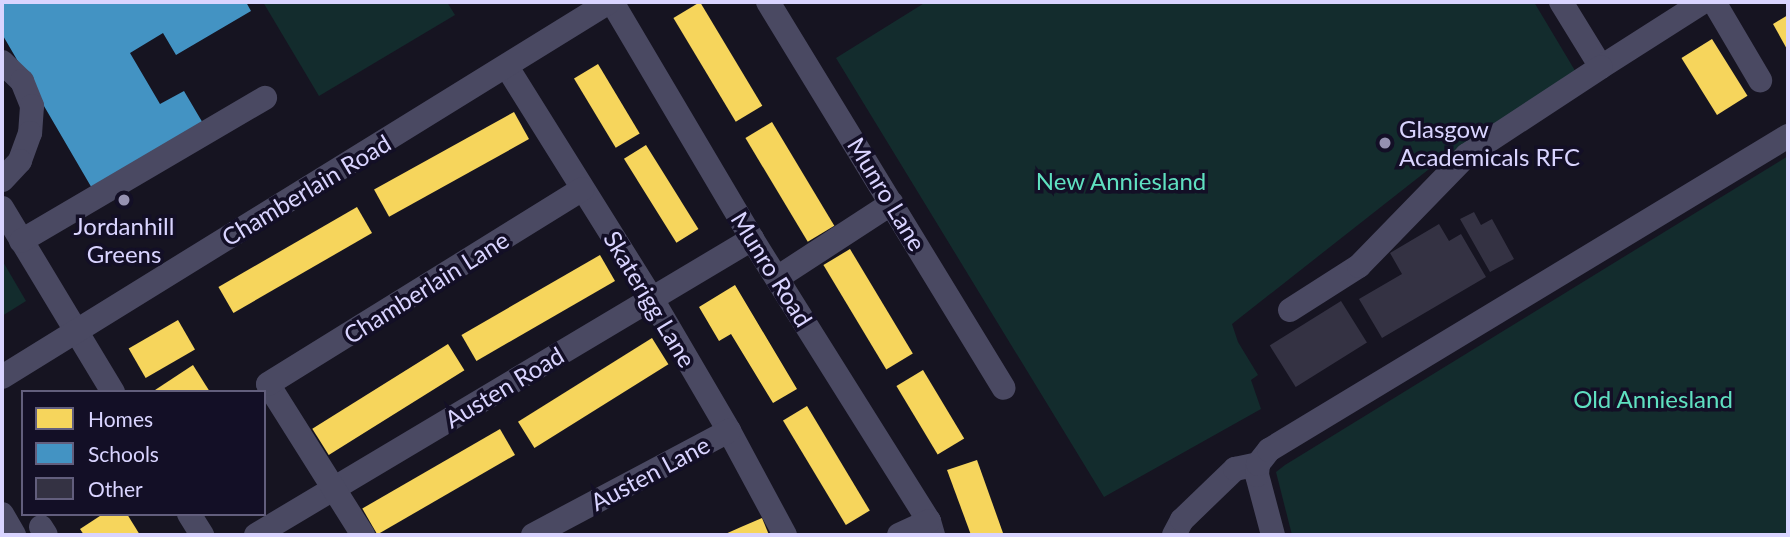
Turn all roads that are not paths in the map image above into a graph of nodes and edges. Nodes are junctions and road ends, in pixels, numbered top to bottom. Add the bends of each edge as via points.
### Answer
1 (611, 2) edge
2 (768, 2) edge
3 (1562, 2) edge
4 (1703, 2) edge
5 (1714, 2) edge
6 (2, 62) edge
7 (507, 67) junction
8 (1601, 67) junction
9 (1760, 80) dead end
10 (265, 98) dead end
11 (1788, 136) edge
12 (2, 180) edge
13 (583, 189) junction
14 (892, 203) junction
15 (2, 208) edge
16 (752, 239) junction
17 (21, 241) junction
18 (777, 278) junction
19 (652, 299) junction
20 (1290, 310) dead end
21 (75, 331) junction
22 (2, 377) edge
23 (1004, 388) dead end
24 (112, 390) edge
25 (729, 431) junction
26 (1258, 464) junction
27 (335, 488) junction
28 (190, 516) edge
29 (931, 528) edge
30 (202, 535) edge
31 (256, 535) edge
32 (363, 535) edge
33 (533, 535) edge
34 (785, 535) edge
35 (900, 535) edge
36 (1174, 535) edge
37 (1273, 535) edge

1 - 7 street, Chamberlain Road
1 - 16 street, Munro Road
2 - 14 street, Munro Lane
3 - 8 street
4 - 8 street
5 - 9 street
6 - 12 street via 22,81 32,106 30,133 20,161
7 - 13 street, Skaterigg Lane
7 - 21 street, Chamberlain Road
8 - 20 street via 1466,155 1359,266
10 - 17 street
11 - 26 street via 1302,429 1269,450
13 - 19 street, Skaterigg Lane
13 - 27 street, Chamberlain Lane via 268,384
14 - 18 street
14 - 23 street, Munro Lane
15 - 17 street
16 - 18 street, Munro Road
16 - 19 street, Austen Road
17 - 21 street
18 - 29 street, Munro Road
19 - 25 street, Skaterigg Lane
19 - 27 street, Austen Road
21 - 22 street, Chamberlain Road
21 - 24 street
25 - 33 street, Austen Lane
25 - 34 street, Skaterigg Lane
26 - 36 street via 1236,469 1182,520
26 - 37 street
27 - 31 street, Austen Road
27 - 32 street
28 - 30 street
29 - 35 street

